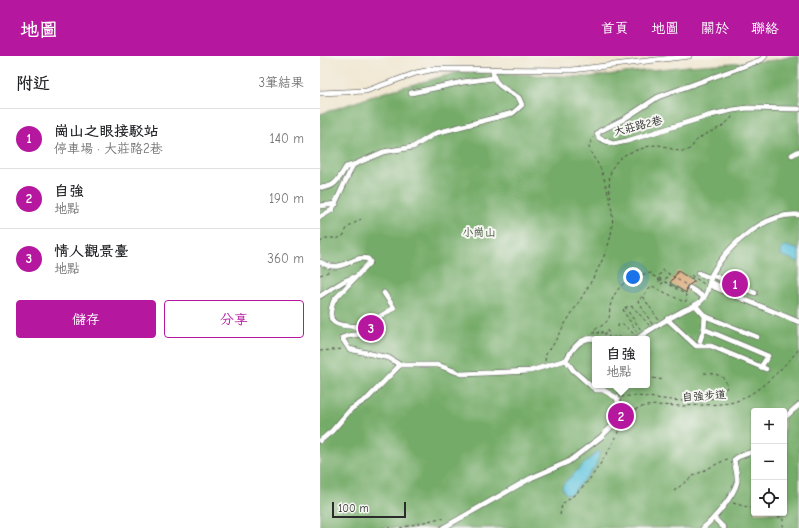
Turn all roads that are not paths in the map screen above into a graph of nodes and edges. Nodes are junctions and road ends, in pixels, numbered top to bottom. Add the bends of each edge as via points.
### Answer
1 (689, 56) edge
2 (765, 56) edge
3 (494, 71) junction
4 (493, 78) junction
5 (320, 93) edge
6 (411, 93) dead end
7 (799, 109) edge
8 (799, 151) edge
9 (792, 155) dead end
10 (353, 165) junction
11 (320, 187) edge
12 (336, 204) junction
13 (320, 206) edge
14 (799, 215) edge
15 (320, 217) edge
16 (320, 262) edge
17 (698, 273) dead end
18 (354, 277) junction
19 (710, 281) junction
20 (690, 288) road end
21 (384, 293) dead end
22 (755, 293) dead end
23 (320, 296) edge
24 (704, 297) junction
25 (695, 304) junction
26 (705, 316) junction
27 (667, 319) junction
28 (799, 319) edge
29 (799, 322) edge
30 (366, 329) junction
31 (704, 330) junction
32 (642, 336) edge
33 (757, 337) dead end
34 (592, 338) edge
35 (700, 341) dead end
36 (566, 360) junction
37 (400, 365) junction
38 (592, 387) edge
39 (594, 388) edge
40 (798, 408) edge
41 (787, 416) edge
42 (320, 441) edge
43 (751, 452) edge
44 (714, 518) junction
45 (443, 528) edge
46 (703, 528) edge
47 (724, 528) edge

1 - 3 street via 572,70
2 - 7 street, 大莊路2巷 via 658,97 600,131 597,134 598,138 613,144 733,110
3 - 4 street
3 - 5 street via 435,69 366,91
4 - 6 street
4 - 10 street via 497,84 519,98 522,105 518,110 500,118 436,133 413,147 383,152
8 - 9 street
10 - 11 street via 346,167 336,183 330,187
10 - 12 street
12 - 13 street
12 - 15 street via 332,210
14 - 19 street via 782,217 744,235 728,252
16 - 18 street via 342,266 362,257 368,259 370,262
17 - 19 street
18 - 23 street
18 - 30 street via 334,300 330,314 333,321 342,326
19 - 22 street
19 - 24 street
19 - 28 street
19 - 29 street
20 - 24 street
21 - 30 street via 394,308 374,320
24 - 25 street
25 - 26 street
25 - 27 street
26 - 31 street
26 - 33 street
27 - 31 street via 696,346 711,346 764,368 768,356
27 - 32 street
30 - 37 street via 361,335 352,334 342,338 348,349 389,358
31 - 35 street
34 - 36 street via 579,342
36 - 37 street via 522,372 468,374 438,365
36 - 38 street
37 - 42 street
39 - 45 street via 617,398 620,410 619,419 601,437 568,462 531,478
40 - 41 street
43 - 44 street via 734,460 737,482
44 - 46 street
44 - 47 street

